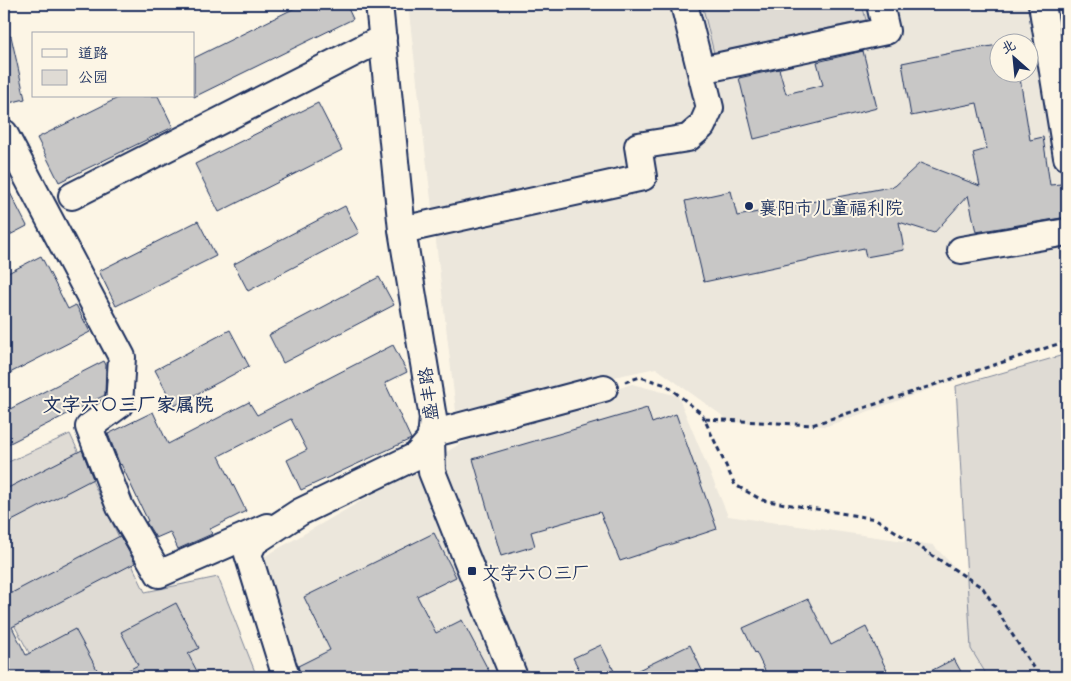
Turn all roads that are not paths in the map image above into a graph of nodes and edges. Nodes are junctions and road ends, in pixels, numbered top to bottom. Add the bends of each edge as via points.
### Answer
1 (379, 4) edge
2 (684, 4) edge
3 (880, 4) edge
4 (1042, 4) edge
5 (383, 38) junction
6 (701, 70) junction
7 (4, 133) edge
8 (1067, 157) edge
9 (72, 196) dead end
10 (402, 230) junction
11 (1067, 232) edge
12 (961, 250) dead end
13 (604, 388) road end
14 (431, 437) junction
15 (300, 512) junction
16 (286, 677) edge
17 (514, 677) edge

1 - 5 street, 盛丰路
2 - 6 street
3 - 6 street via 886,31
4 - 8 street
5 - 9 street
5 - 10 street, 盛丰路
6 - 10 street via 710,108 702,126 688,138 638,146 643,177
7 - 15 street via 122,358 119,405 89,427 120,507 159,574
10 - 14 street, 盛丰路 via 433,418
11 - 12 street
13 - 14 street
14 - 15 street, 盛丰路 via 416,456
14 - 17 street via 432,472
15 - 16 street, 盛丰路 via 254,542 248,554

